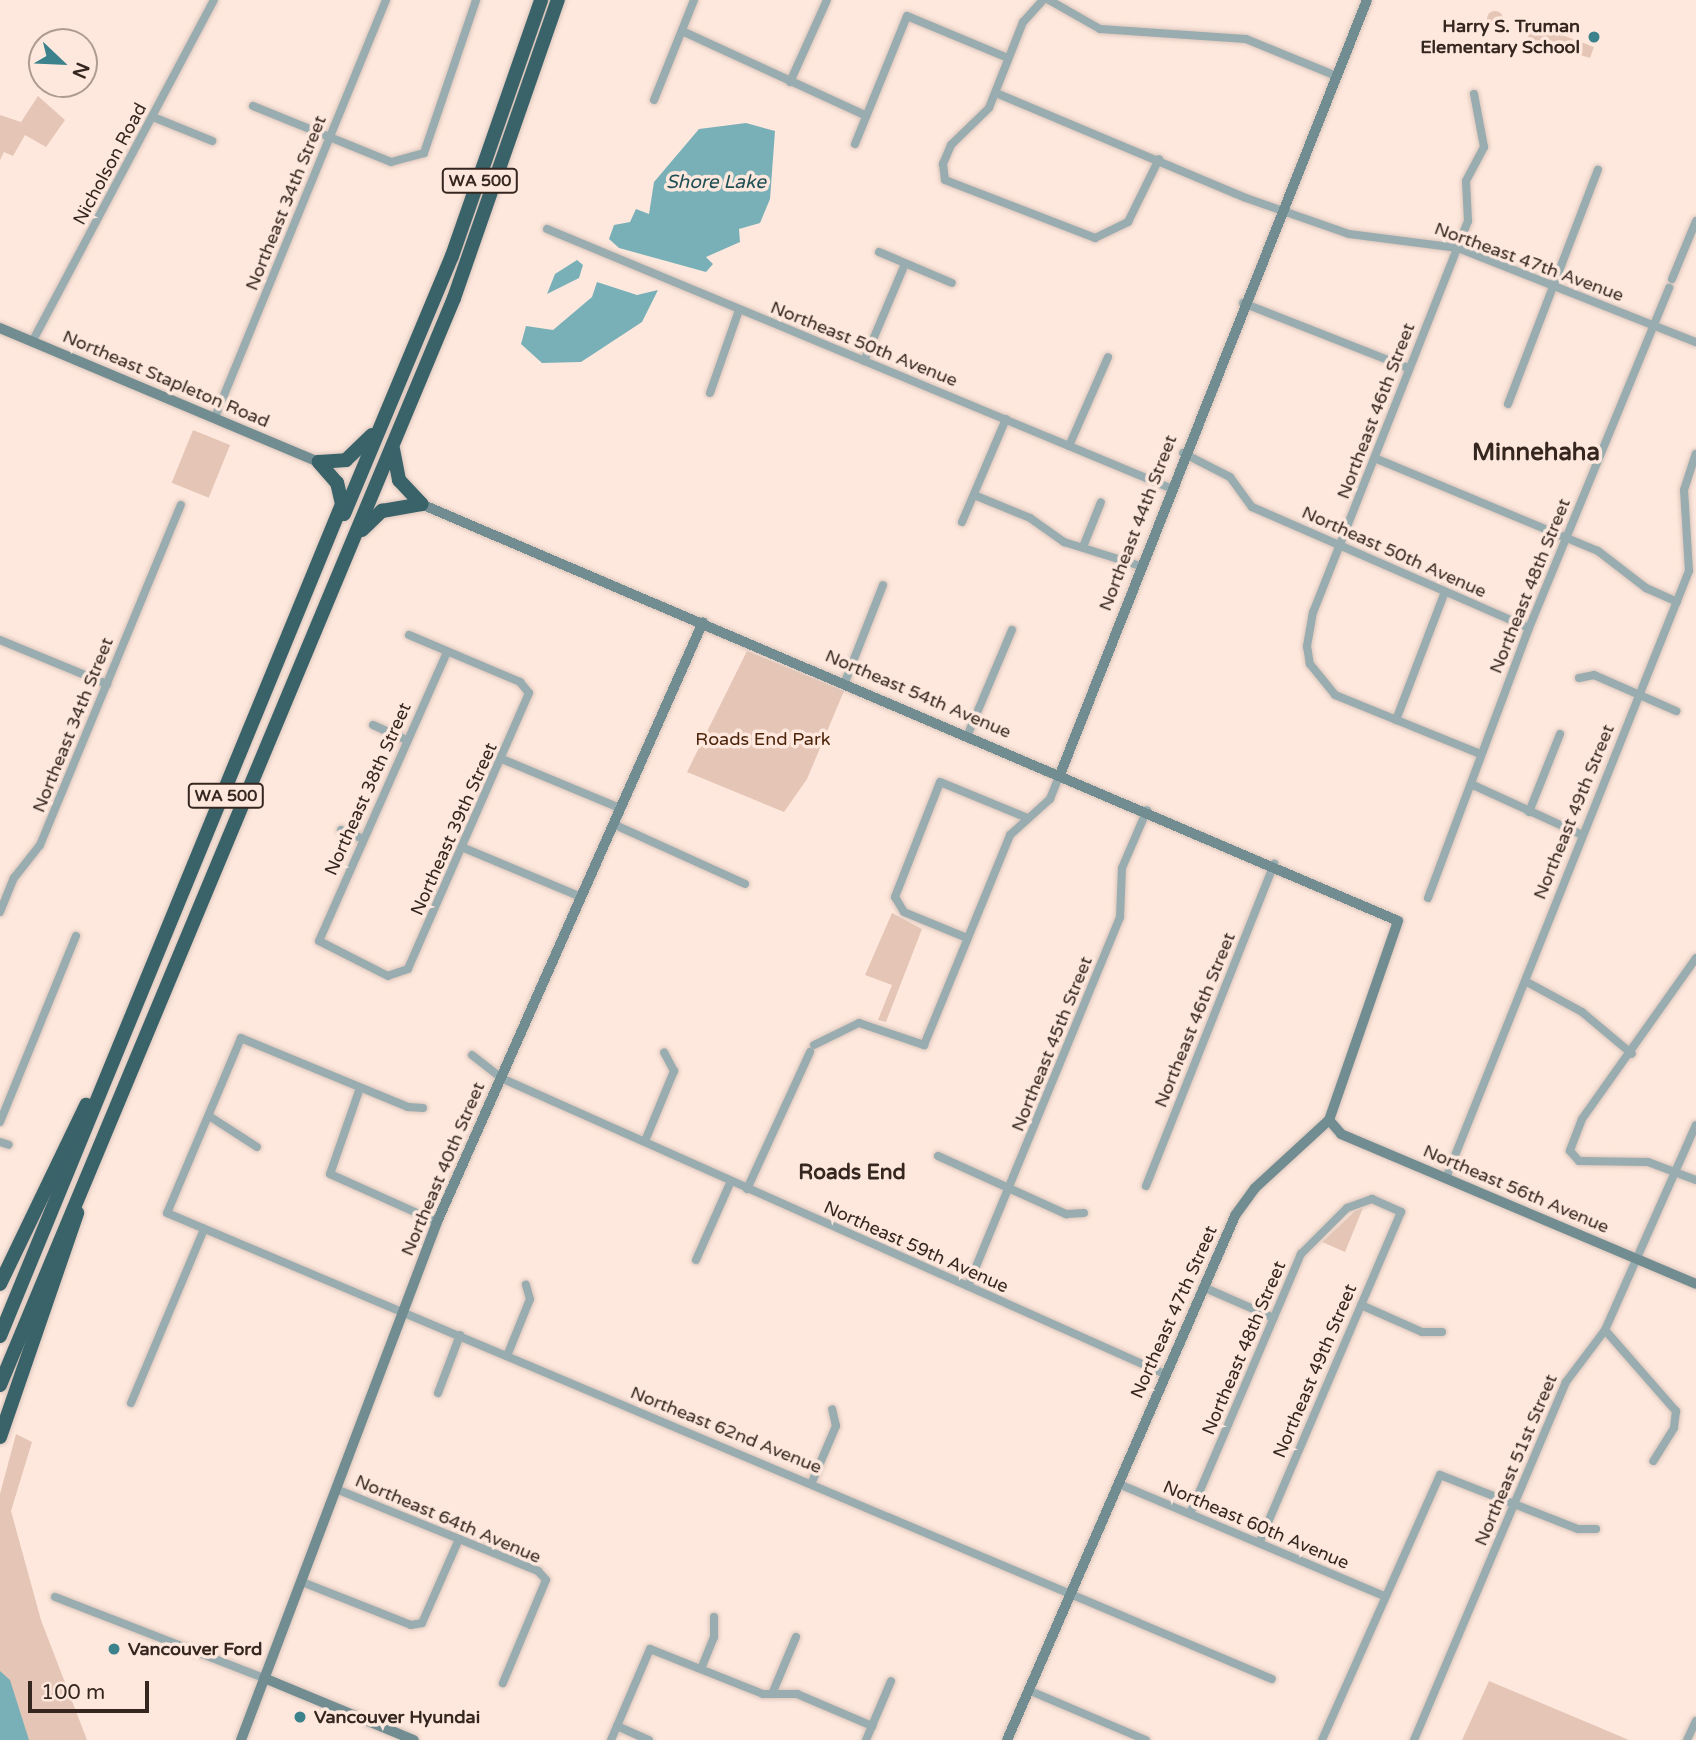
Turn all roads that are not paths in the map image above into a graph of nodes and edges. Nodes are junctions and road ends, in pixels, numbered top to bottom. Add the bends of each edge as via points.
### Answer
1 (214, 0) edge
2 (386, 0) edge
3 (476, 0) edge
4 (541, 0) edge
5 (558, 0) edge
6 (694, 0) edge
7 (827, 0) edge
8 (1043, 0) edge
9 (1049, 0) edge
10 (1367, 0) edge
11 (682, 31) junction
12 (1009, 58) junction
13 (1336, 76) junction
14 (790, 82) junction
15 (996, 93) junction
16 (1474, 94) dead end
17 (654, 100) dead end
18 (253, 106) dead end
19 (865, 115) junction
20 (153, 117) junction
21 (329, 139) junction
22 (212, 141) dead end
23 (855, 144) dead end
24 (1159, 159) junction
25 (1598, 170) dead end
26 (1282, 208) junction
27 (1696, 221) edge
28 (547, 229) dead end
29 (1458, 248) junction
30 (879, 252) dead end
31 (905, 264) junction
32 (952, 283) dead end
33 (1554, 289) junction
34 (1244, 303) junction
35 (739, 310) junction
36 (1653, 323) junction
37 (0, 328) edge
38 (32, 342) junction
39 (1696, 342) edge
40 (1108, 357) dead end
41 (410, 358) junction
42 (864, 361) junction
43 (1408, 368) junction
44 (710, 393) dead end
45 (1508, 404) dead end
46 (215, 417) junction
47 (1006, 419) junction
48 (393, 445) junction
49 (1069, 446) junction
50 (1183, 453) junction
51 (1696, 453) edge
52 (1377, 459) junction
53 (319, 462) junction
54 (1170, 488) junction
55 (974, 495) junction
56 (1101, 502) dead end
57 (421, 504) junction
58 (181, 505) dead end
59 (1692, 509) edge
60 (962, 522) dead end
61 (1567, 537) junction
62 (1342, 545) junction
63 (1083, 547) junction
64 (1140, 566) junction
65 (883, 585) dead end
66 (311, 589) junction
67 (330, 593) junction
68 (1444, 594) junction
69 (1677, 602) junction
70 (703, 622) junction
71 (1529, 628) junction
72 (1012, 630) dead end
73 (409, 635) dead end
74 (0, 640) edge
75 (447, 652) junction
76 (1579, 678) dead end
77 (845, 682) junction
78 (107, 684) junction
79 (1640, 693) junction
80 (1676, 711) dead end
81 (1396, 720) junction
82 (373, 725) dead end
83 (968, 734) junction
84 (1560, 734) dead end
85 (407, 740) junction
86 (1480, 754) junction
87 (502, 759) junction
88 (1061, 772) junction
89 (1473, 785) junction
90 (620, 808) junction
91 (1148, 809) junction
92 (1530, 812) junction
93 (1025, 817) junction
94 (613, 824) junction
95 (341, 830) dead end
96 (1580, 834) junction
97 (363, 839) junction
98 (464, 848) junction
99 (1274, 864) junction
100 (745, 884) dead end
101 (581, 897) junction
102 (1428, 898) dead end
103 (0, 912) edge
104 (1398, 921) joint
105 (76, 936) dead end
106 (967, 938) junction
107 (1696, 958) edge
108 (170, 974) junction
109 (400, 975) joint
110 (1525, 981) junction
111 (139, 1001) junction
112 (664, 1052) dead end
113 (1632, 1054) junction
114 (472, 1055) dead end
115 (501, 1078) junction
116 (360, 1088) junction
117 (424, 1108) dead end
118 (208, 1116) junction
119 (1329, 1120) junction
120 (0, 1122) edge
121 (1696, 1125) edge
122 (645, 1141) junction
123 (257, 1147) dead end
124 (938, 1156) dead end
125 (1675, 1173) junction
126 (1446, 1178) junction
127 (1696, 1180) edge
128 (731, 1181) junction
129 (1146, 1186) dead end
130 (1011, 1188) junction
131 (747, 1189) junction
132 (1401, 1212) joint
133 (1084, 1213) dead end
134 (437, 1222) junction
135 (204, 1229) junction
136 (696, 1260) dead end
137 (1640, 1260) junction
138 (0, 1284) edge
139 (1696, 1284) edge
140 (526, 1285) dead end
141 (968, 1286) junction
142 (1203, 1287) junction
143 (1361, 1305) junction
144 (403, 1310) junction
145 (1274, 1318) junction
146 (1605, 1330) junction
147 (1442, 1332) dead end
148 (460, 1335) junction
149 (0, 1336) edge
150 (507, 1356) junction
151 (1165, 1374) junction
152 (0, 1385) edge
153 (438, 1393) dead end
154 (131, 1403) dead end
155 (832, 1409) dead end
156 (0, 1437) edge
157 (1653, 1461) dead end
158 (812, 1482) junction
159 (1119, 1483) junction
160 (336, 1489) junction
161 (1515, 1502) junction
162 (1191, 1514) junction
163 (1595, 1529) dead end
164 (459, 1539) junction
165 (1259, 1544) junction
166 (302, 1582) junction
167 (1070, 1593) junction
168 (1382, 1595) junction
169 (55, 1597) dead end
170 (714, 1617) dead end
171 (796, 1637) dead end
172 (701, 1669) junction
173 (264, 1678) junction
174 (1272, 1679) dead end
175 (891, 1681) dead end
176 (503, 1683) dead end
177 (1028, 1689) junction
178 (772, 1694) junction
179 (1696, 1721) edge
180 (617, 1726) junction
181 (872, 1726) junction
182 (241, 1740) edge
183 (414, 1740) edge
184 (611, 1740) edge
185 (649, 1740) edge
186 (866, 1740) edge
187 (1007, 1740) edge
188 (1146, 1740) edge
189 (1322, 1740) edge
190 (1414, 1740) edge
191 (1687, 1740) edge

1 - 20 street, Nicholson Road
2 - 21 street, Northeast 34th Street
3 - 21 street via 424,153 391,162
4 - 41 highway, WA 500 via 473,201
5 - 48 highway, WA 500 via 492,196
6 - 11 street
7 - 14 street
8 - 12 street via 1023,22
9 - 13 street via 1100,29 1246,39
10 - 13 street, Northeast 44th Street
11 - 14 street
11 - 17 street
12 - 15 street
12 - 19 street via 907,16
13 - 26 street, Northeast 44th Street
14 - 19 street
15 - 24 street, Northeast 47th Avenue
15 - 24 street via 951,145 942,172 950,185 1076,235 1104,235 1128,222
16 - 29 street, Northeast 46th Street via 1484,147 1466,181 1468,221
18 - 21 street
19 - 23 street
20 - 22 street
20 - 38 street, Nicholson Road
21 - 46 street, Northeast 34th Street
24 - 26 street, Northeast 47th Avenue
25 - 33 street
26 - 29 street, Northeast 47th Avenue via 1349,234
26 - 34 street, Northeast 44th Street
27 - 36 street, Northeast 48th Street
28 - 35 street, Northeast 50th Avenue
29 - 33 street, Northeast 47th Avenue
29 - 43 street, Northeast 46th Street
30 - 31 street
31 - 32 street
31 - 42 street
33 - 36 street, Northeast 47th Avenue
33 - 45 street
34 - 43 street
34 - 50 street, Northeast 44th Street
35 - 42 street, Northeast 50th Avenue
35 - 44 street
36 - 39 street, Northeast 47th Avenue
36 - 61 street, Northeast 48th Street
37 - 38 street, Northeast Stapleton Road
38 - 46 street, Northeast Stapleton Road
40 - 49 street
41 - 53 highway via 364,447 346,460
41 - 66 highway, WA 500
42 - 47 street, Northeast 50th Avenue
43 - 52 street, Northeast 46th Street
46 - 53 street, Northeast Stapleton Road
47 - 49 street, Northeast 50th Avenue
47 - 55 street
48 - 57 highway via 399,480
48 - 67 highway, WA 500
49 - 54 street, Northeast 50th Avenue
50 - 54 street, Northeast 44th Street
50 - 62 street, Northeast 50th Avenue via 1223,471 1252,507
51 - 59 street, Northeast 49th Street via 1684,490
52 - 61 street
52 - 62 street, Northeast 46th Street
53 - 66 highway via 337,483 342,503
54 - 64 street, Northeast 44th Street
55 - 60 street
55 - 63 street
56 - 63 street
57 - 67 highway via 372,517
57 - 70 street, Northeast 54th Avenue
58 - 78 street, Northeast 34th Street
59 - 69 street, Northeast 49th Street via 1693,551
61 - 69 street
61 - 71 street, Northeast 48th Street
62 - 68 street, Northeast 50th Avenue
62 - 81 street, Northeast 46th Street via 1308,628 1310,664 1324,686
63 - 64 street
64 - 88 street, Northeast 44th Street
65 - 77 street
66 - 111 highway, WA 500
67 - 108 highway, WA 500
68 - 71 street, Northeast 50th Avenue
68 - 81 street
69 - 79 street, Northeast 49th Street
70 - 77 street, Northeast 54th Avenue
70 - 90 street, Northeast 40th Street
71 - 86 street, Northeast 48th Street
72 - 83 street
73 - 75 street
74 - 78 street
75 - 85 street, Northeast 38th Street
75 - 87 street, Northeast 39th Street via 520,682 529,693
76 - 79 street via 1594,675
77 - 83 street, Northeast 54th Avenue
78 - 103 street, Northeast 34th Street via 40,845 14,878
79 - 80 street
79 - 96 street, Northeast 49th Street
81 - 86 street
82 - 85 street
83 - 88 street, Northeast 54th Avenue
84 - 92 street
85 - 97 street, Northeast 38th Street
86 - 89 street, Northeast 48th Street
87 - 90 street
87 - 98 street, Northeast 39th Street
88 - 91 street, Northeast 54th Avenue
88 - 93 street, Northeast 44th Street via 1050,799
89 - 92 street
89 - 102 street, Northeast 48th Street
90 - 94 street, Northeast 40th Street
91 - 99 street, Northeast 54th Avenue
91 - 130 street, Northeast 45th Street via 1122,868 1120,917
92 - 96 street
93 - 106 street, Northeast 44th Street via 1010,835
93 - 106 street via 940,782 895,897 897,906
94 - 100 street
94 - 101 street, Northeast 40th Street
95 - 97 street
96 - 110 street, Northeast 49th Street
97 - 109 street, Northeast 38th Street via 319,941 388,976
98 - 101 street
98 - 109 street, Northeast 39th Street
99 - 104 street, Northeast 54th Avenue
99 - 129 street, Northeast 46th Street
101 - 115 street, Northeast 40th Street
104 - 119 street, Northeast 47th Street via 1392,955
105 - 120 street
106 - 131 street, Northeast 44th Street via 923,1045 859,1023 812,1049
107 - 113 street
108 - 152 highway, WA 500
108 - 156 highway via 31,1333
110 - 113 street via 1582,1012
110 - 126 street, Northeast 49th Street
111 - 138 highway
111 - 149 highway, WA 500
112 - 122 street via 674,1071
113 - 125 street via 1582,1119 1570,1151 1580,1161 1648,1162
114 - 115 street, Northeast 59th Avenue
115 - 122 street, Northeast 59th Avenue
115 - 134 street, Northeast 40th Street
116 - 117 street
116 - 118 street via 241,1038
116 - 134 street via 330,1174
118 - 123 street
118 - 135 street, Northeast 62nd Avenue via 167,1213
119 - 126 street, Northeast 56th Avenue via 1341,1134
119 - 142 street, Northeast 47th Street via 1246,1199
121 - 125 street, Northeast 51st Street
122 - 128 street, Northeast 59th Avenue
124 - 130 street
125 - 127 street
125 - 137 street, Northeast 51st Street
126 - 137 street, Northeast 56th Avenue
128 - 131 street, Northeast 59th Avenue
128 - 136 street
130 - 133 street via 1066,1214
130 - 141 street, Northeast 45th Street
131 - 141 street, Northeast 59th Avenue
132 - 143 street, Northeast 49th Street
132 - 145 street, Northeast 48th Street via 1373,1199 1347,1208 1301,1254
134 - 144 street, Northeast 40th Street
135 - 144 street, Northeast 62nd Avenue
135 - 154 street
137 - 139 street, Northeast 56th Avenue
137 - 146 street, Northeast 51st Street
140 - 150 street via 530,1299
141 - 151 street, Northeast 59th Avenue
142 - 145 street
142 - 151 street, Northeast 47th Street
143 - 147 street via 1422,1332
143 - 165 street, Northeast 49th Street
144 - 148 street, Northeast 62nd Avenue
144 - 160 street, Northeast 40th Street
145 - 162 street, Northeast 48th Street
146 - 157 street via 1676,1411 1674,1428
146 - 161 street, Northeast 51st Street via 1566,1382
148 - 150 street, Northeast 62nd Avenue
148 - 153 street
150 - 158 street, Northeast 62nd Avenue
151 - 159 street, Northeast 47th Street
155 - 158 street via 836,1426
158 - 167 street, Northeast 62nd Avenue
159 - 162 street, Northeast 60th Avenue
159 - 167 street, Northeast 47th Street
160 - 164 street, Northeast 64th Avenue
160 - 166 street, Northeast 40th Street
161 - 163 street via 1578,1529
161 - 168 street via 1440,1475
161 - 190 street, Northeast 51st Street
162 - 165 street, Northeast 60th Avenue
164 - 166 street via 422,1623 411,1625
164 - 176 street, Northeast 64th Avenue via 546,1580
165 - 168 street, Northeast 60th Avenue
166 - 173 street, Northeast 40th Street
167 - 174 street, Northeast 62nd Avenue
167 - 177 street, Northeast 47th Street
168 - 189 street
169 - 173 street
170 - 172 street via 714,1637
171 - 178 street
172 - 178 street
172 - 180 street via 650,1649
173 - 182 street, Northeast 40th Street
173 - 183 street
175 - 181 street
177 - 187 street, Northeast 47th Street
177 - 188 street
178 - 181 street via 797,1694
179 - 191 street
180 - 184 street
180 - 185 street
181 - 186 street

